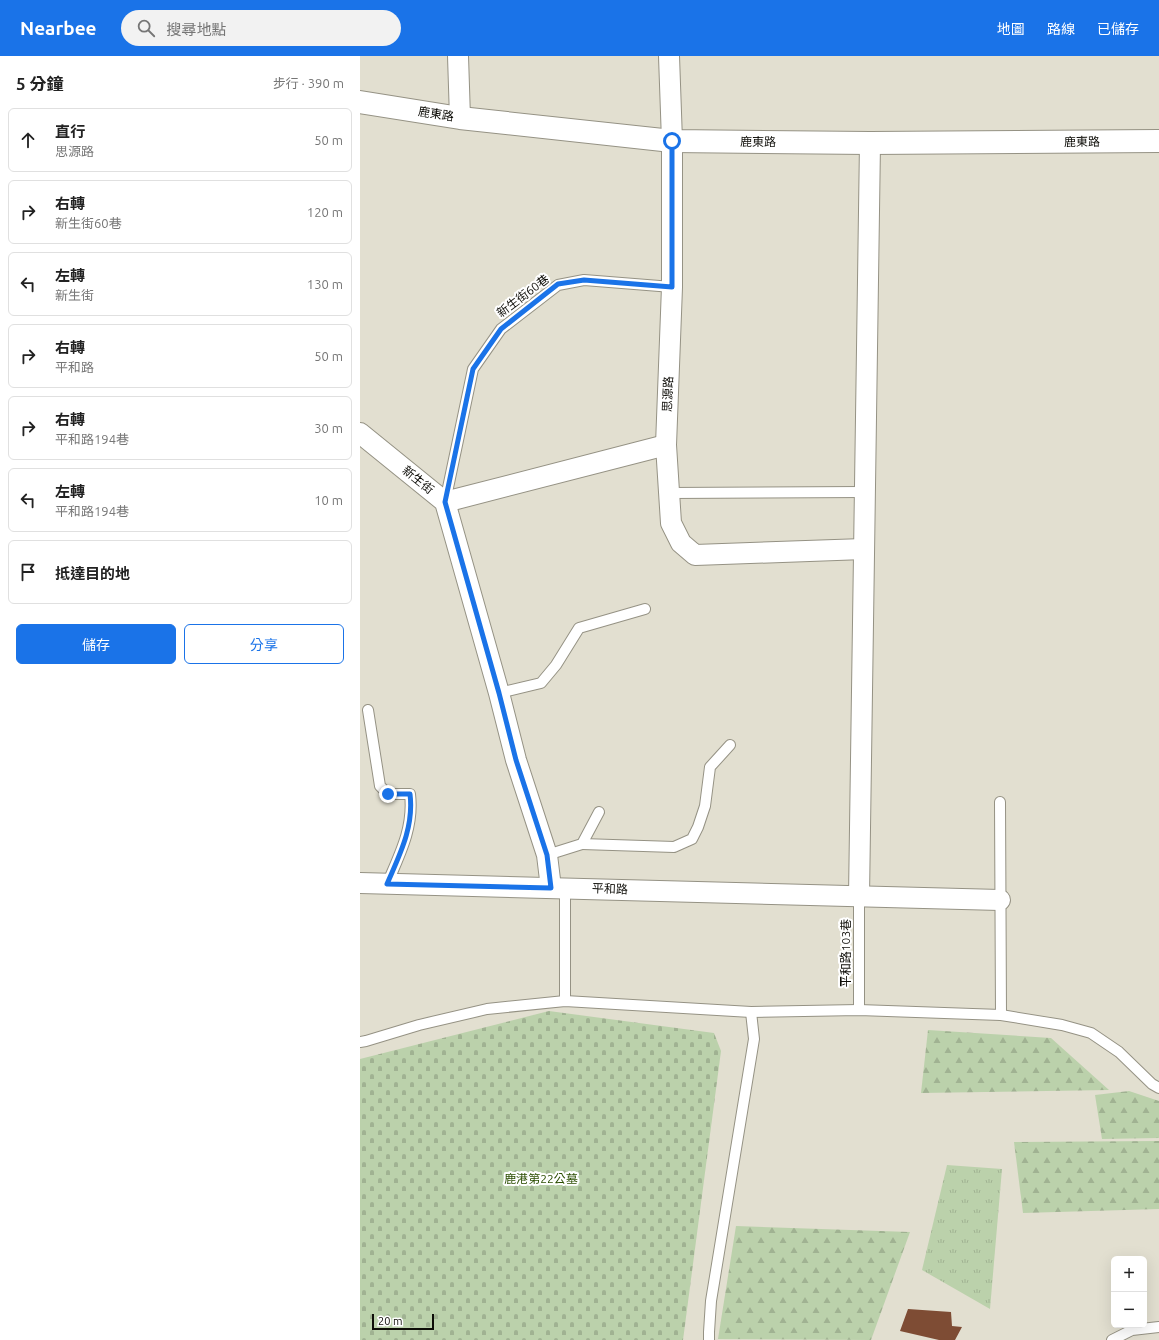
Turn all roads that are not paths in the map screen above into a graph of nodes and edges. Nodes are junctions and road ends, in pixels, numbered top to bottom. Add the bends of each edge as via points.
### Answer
1 (458, 56) edge
2 (669, 56) edge
3 (360, 102) edge
4 (460, 118) junction
5 (672, 141) junction
6 (1159, 141) edge
7 (870, 143) junction
8 (672, 287) junction
9 (360, 433) edge
10 (666, 445) junction
11 (864, 492) junction
12 (669, 493) junction
13 (445, 502) junction
14 (864, 550) junction
15 (645, 609) dead end
16 (499, 693) junction
17 (368, 710) dead end
18 (730, 745) dead end
19 (1000, 802) dead end
20 (599, 812) dead end
21 (582, 844) junction
22 (547, 855) junction
23 (387, 884) junction
24 (361, 887) edge
25 (558, 888) junction
26 (859, 897) junction
27 (1000, 900) junction
28 (565, 1001) junction
29 (859, 1010) junction
30 (751, 1012) junction
31 (1001, 1015) junction
32 (360, 1042) edge
33 (1159, 1088) edge
34 (1159, 1327) edge
35 (709, 1340) edge
36 (1112, 1340) edge

1 - 4 street
2 - 5 street, 思源路
3 - 4 street, 鹿東路
4 - 5 street, 鹿東路
5 - 7 street, 鹿東路
5 - 8 street, 思源路
6 - 7 street, 鹿東路
7 - 11 street
8 - 10 street, 思源路
8 - 13 lane, 新生街60巷 via 584,280 558,284 501,329 473,369
9 - 13 street, 新生街
10 - 12 street, 思源路
10 - 13 street
11 - 12 lane
11 - 14 street
12 - 14 street, 思源路 via 671,523 681,543 695,555
13 - 16 street, 新生街
14 - 26 street
15 - 16 lane via 579,628 556,665 541,683
16 - 22 street, 新生街 via 516,760
17 - 23 lane via 380,786 388,794 410,794 412,808 409,826
18 - 21 lane via 710,766 705,806 692,839 674,846
19 - 27 lane
20 - 21 lane
21 - 22 lane
22 - 25 street, 新生街
23 - 24 street, 平和路
23 - 25 street, 平和路
25 - 26 street, 平和路
25 - 28 lane
26 - 27 street, 平和路
26 - 29 lane, 平和路103巷
27 - 31 lane
28 - 30 lane
28 - 32 lane via 486,1009
29 - 30 lane
29 - 31 lane
30 - 35 lane via 754,1039 711,1301
31 - 33 lane via 1062,1025 1091,1033 1119,1052
34 - 36 lane via 1132,1330

